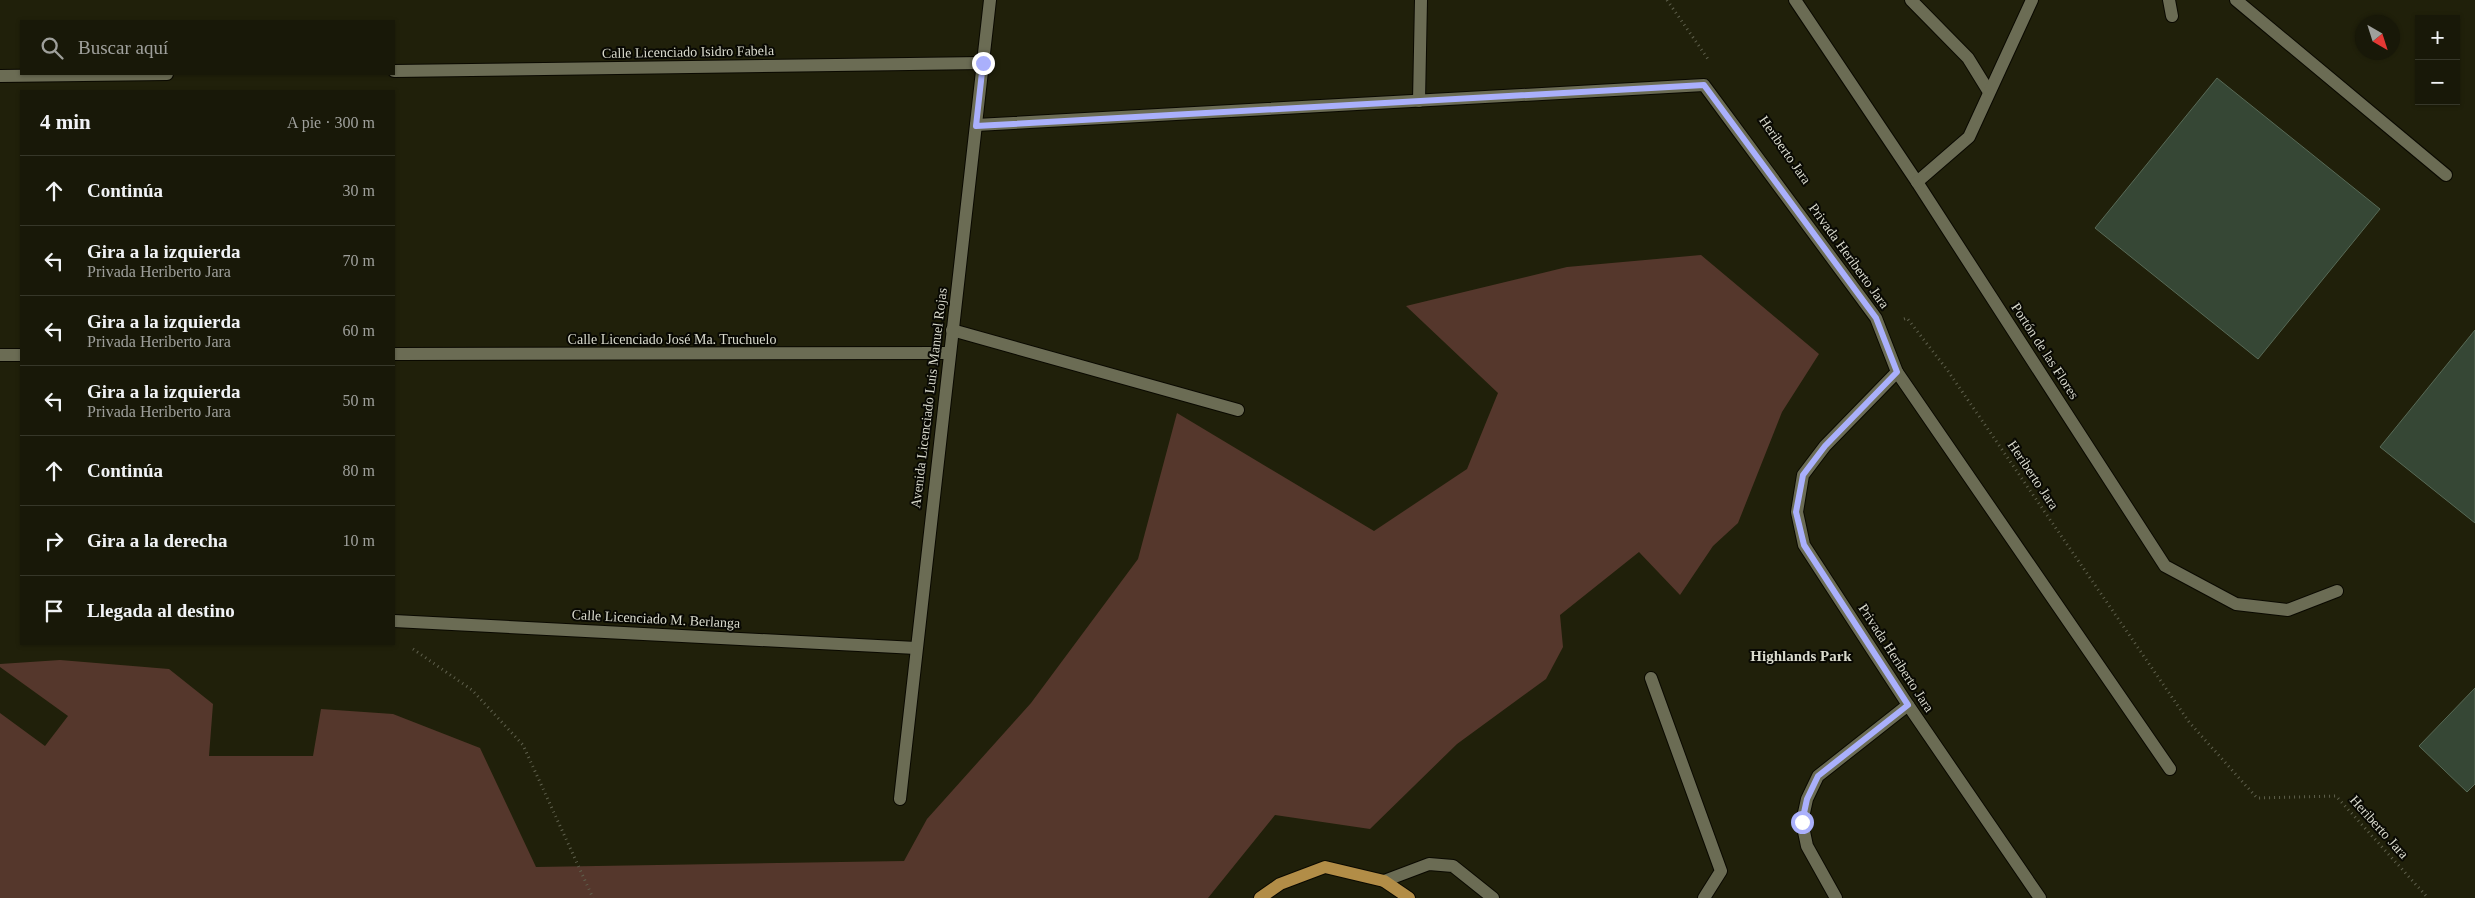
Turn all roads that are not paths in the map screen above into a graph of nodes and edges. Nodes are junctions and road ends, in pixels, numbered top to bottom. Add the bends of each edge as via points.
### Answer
1 (990, 0) edge
2 (1421, 0) edge
3 (1795, 0) edge
4 (1911, 0) edge
5 (2032, 0) edge
6 (2169, 0) edge
7 (2236, 0) edge
8 (2172, 16) dead end
9 (983, 63) junction
10 (395, 71) edge
11 (84, 75) edge
12 (0, 76) edge
13 (1989, 92) junction
14 (1419, 101) junction
15 (976, 126) junction
16 (2446, 175) dead end
17 (1917, 182) junction
18 (952, 330) junction
19 (950, 353) junction
20 (395, 354) edge
21 (0, 355) edge
22 (20, 355) edge
23 (1897, 372) junction
24 (1238, 410) dead end
25 (2337, 592) dead end
26 (395, 621) edge
27 (916, 648) junction
28 (1651, 678) dead end
29 (1908, 705) junction
30 (2170, 769) dead end
31 (900, 799) dead end
32 (1384, 881) junction
33 (1260, 898) edge
34 (1409, 898) edge
35 (1493, 898) edge
36 (1704, 898) edge
37 (1836, 898) edge
38 (2040, 898) edge

1 - 9 street, Avenida Licenciado Luis Manuel Rojas
2 - 14 street
3 - 17 street, Portón de las Flores
4 - 13 street via 1968,58
5 - 13 street
6 - 8 street
7 - 16 street
9 - 10 street, Calle Licenciado Isidro Fabela
9 - 15 street, Avenida Licenciado Luis Manuel Rojas
11 - 12 street
13 - 17 street via 1969,136
14 - 15 street
14 - 23 street, Privada Heriberto Jara via 1704,85 1876,318
15 - 18 street, Avenida Licenciado Luis Manuel Rojas
17 - 25 street, Portón de las Flores via 2165,566 2236,604 2288,610
18 - 19 street, Avenida Licenciado Luis Manuel Rojas
18 - 24 street
19 - 20 street, Calle Licenciado José Ma. Truchuelo
19 - 27 street, Avenida Licenciado Luis Manuel Rojas
21 - 22 street
23 - 29 street, Privada Heriberto Jara via 1825,446 1803,475 1796,512 1804,545
23 - 30 street
26 - 27 street, Calle Licenciado M. Berlanga
27 - 31 street, Avenida Licenciado Luis Manuel Rojas
28 - 36 street via 1721,871
29 - 37 street via 1818,776 1807,799 1802,822 1807,846
29 - 38 street, Privada Heriberto Jara
32 - 33 main road via 1325,867 1280,884
32 - 34 main road
32 - 35 street via 1429,864 1453,866

